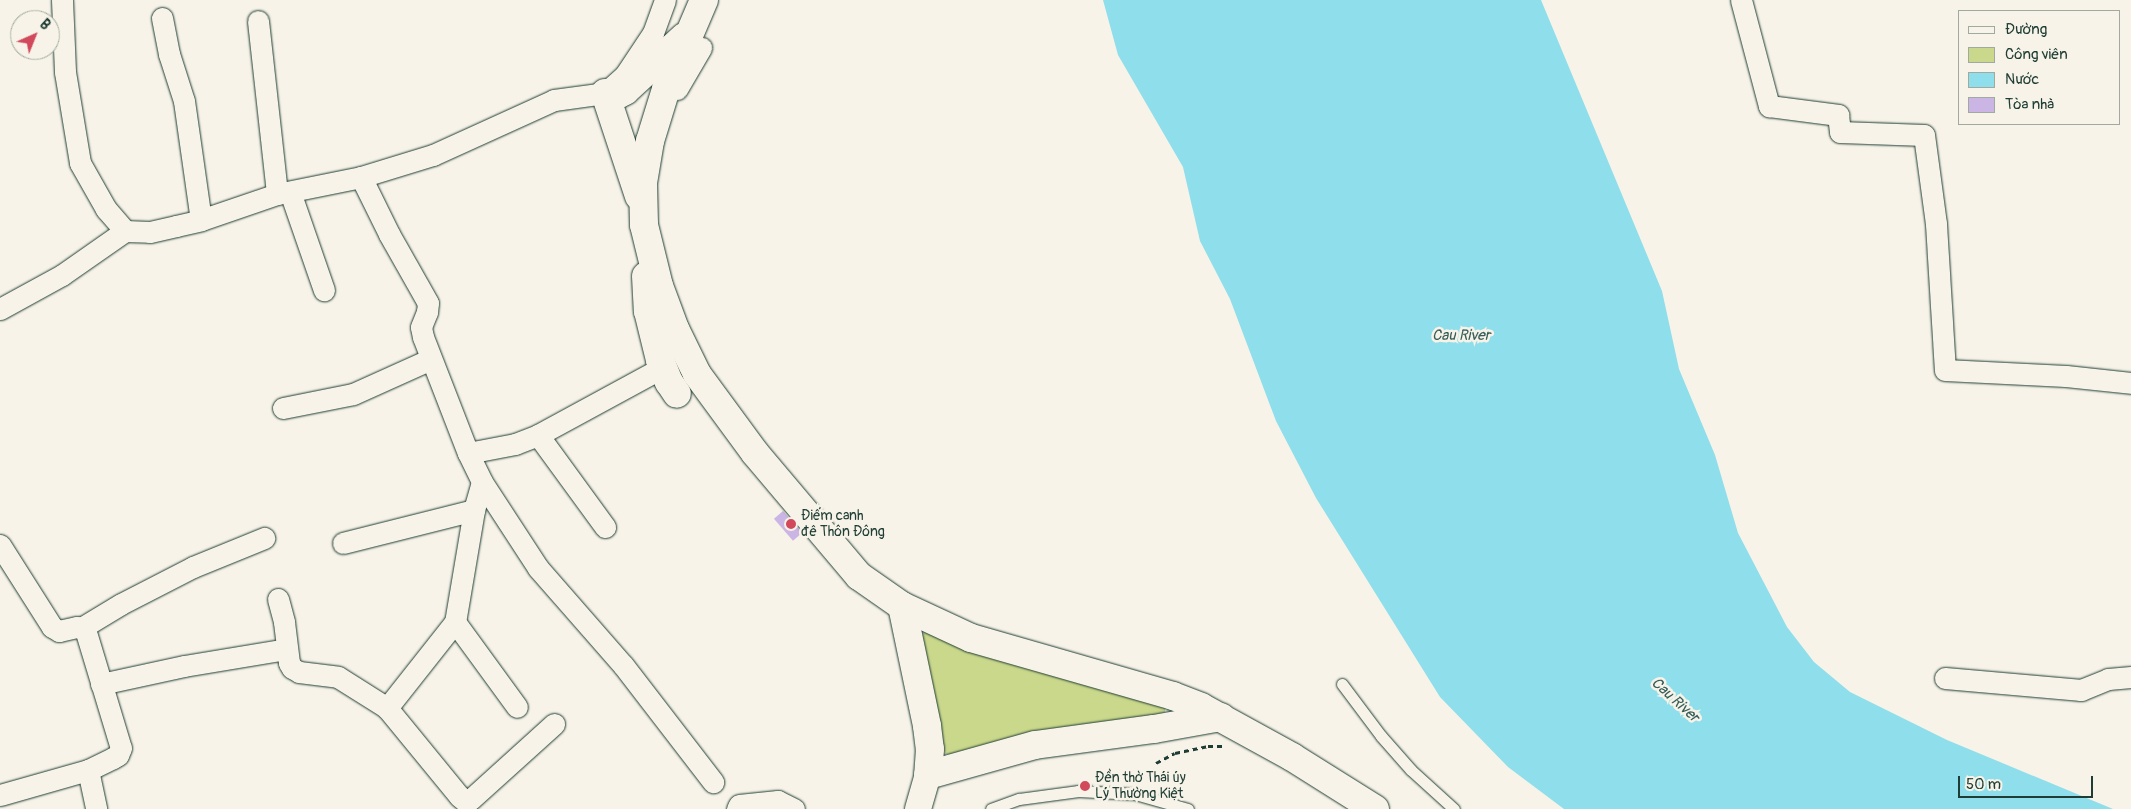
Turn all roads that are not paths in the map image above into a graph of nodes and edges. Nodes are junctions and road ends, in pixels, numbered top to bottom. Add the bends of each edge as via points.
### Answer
1 (62, 0) edge
2 (666, 0) edge
3 (704, 0) edge
4 (1741, 0) edge
5 (162, 18) dead end
6 (258, 21) dead end
7 (696, 40) junction
8 (605, 93) junction
9 (361, 177) junction
10 (283, 193) junction
11 (643, 204) junction
12 (202, 220) junction
13 (125, 231) junction
14 (648, 239) junction
15 (324, 290) dead end
16 (0, 308) edge
17 (431, 359) junction
18 (663, 366) junction
19 (2125, 382) edge
20 (677, 394) dead end
21 (283, 408) dead end
22 (538, 435) junction
23 (468, 454) junction
24 (482, 482) junction
25 (474, 510) junction
26 (605, 527) dead end
27 (264, 538) dead end
28 (343, 543) dead end
29 (0, 545) edge
30 (278, 599) dead end
31 (902, 606) junction
32 (455, 622) junction
33 (83, 627) junction
34 (287, 649) junction
35 (2131, 677) edge
36 (1945, 678) dead end
37 (101, 684) junction
38 (1342, 684) dead end
39 (517, 707) dead end
40 (387, 708) junction
41 (1221, 717) junction
42 (554, 724) dead end
43 (88, 770) junction
44 (928, 775) junction
45 (713, 782) dead end
46 (0, 794) edge
47 (470, 804) edge
48 (96, 809) edge
49 (737, 809) edge
50 (794, 809) edge
51 (918, 809) edge
52 (991, 809) edge
53 (1188, 809) edge
54 (1375, 809) edge
55 (1454, 809) edge

1 - 13 street via 65,72 77,152 95,193
2 - 8 street via 653,33 625,75
3 - 7 main road
4 - 19 street via 1769,106 1838,115 1840,132 1924,135 1936,224 1945,370
5 - 12 street via 184,101
6 - 10 street
7 - 8 main road via 625,92
7 - 11 main road via 666,89 650,141
8 - 9 street via 554,100 433,155
8 - 11 main road
9 - 10 street
9 - 17 street via 428,303 421,327
10 - 12 street
10 - 15 street
11 - 14 main road
12 - 13 street via 150,232
13 - 16 street via 62,276
14 - 18 main road via 648,311
14 - 31 main road via 659,286 697,374 755,453 840,555 859,576
17 - 21 street via 366,389
17 - 23 street
18 - 20 main road
18 - 22 street
22 - 23 street via 515,444
22 - 26 street
23 - 24 street
24 - 25 street
24 - 45 street via 538,568 623,665
25 - 28 street
25 - 32 street
27 - 33 street via 194,567 120,604
29 - 33 street via 54,629
30 - 34 street
31 - 41 main road via 971,638 1173,696
31 - 44 main road via 927,726 930,749
32 - 39 street
32 - 40 street
33 - 37 street
34 - 37 street
34 - 40 street via 289,663 295,670 338,676
35 - 36 street via 2108,678 2081,690
37 - 43 street via 121,748 118,755
38 - 55 lane via 1381,736
40 - 47 street via 459,796
41 - 44 main road via 1154,730 1035,745
41 - 54 main road
42 - 47 street
43 - 46 street
43 - 48 street
44 - 51 street
49 - 50 street via 739,805 778,801
52 - 53 lane via 1019,799 1078,791 1135,794

